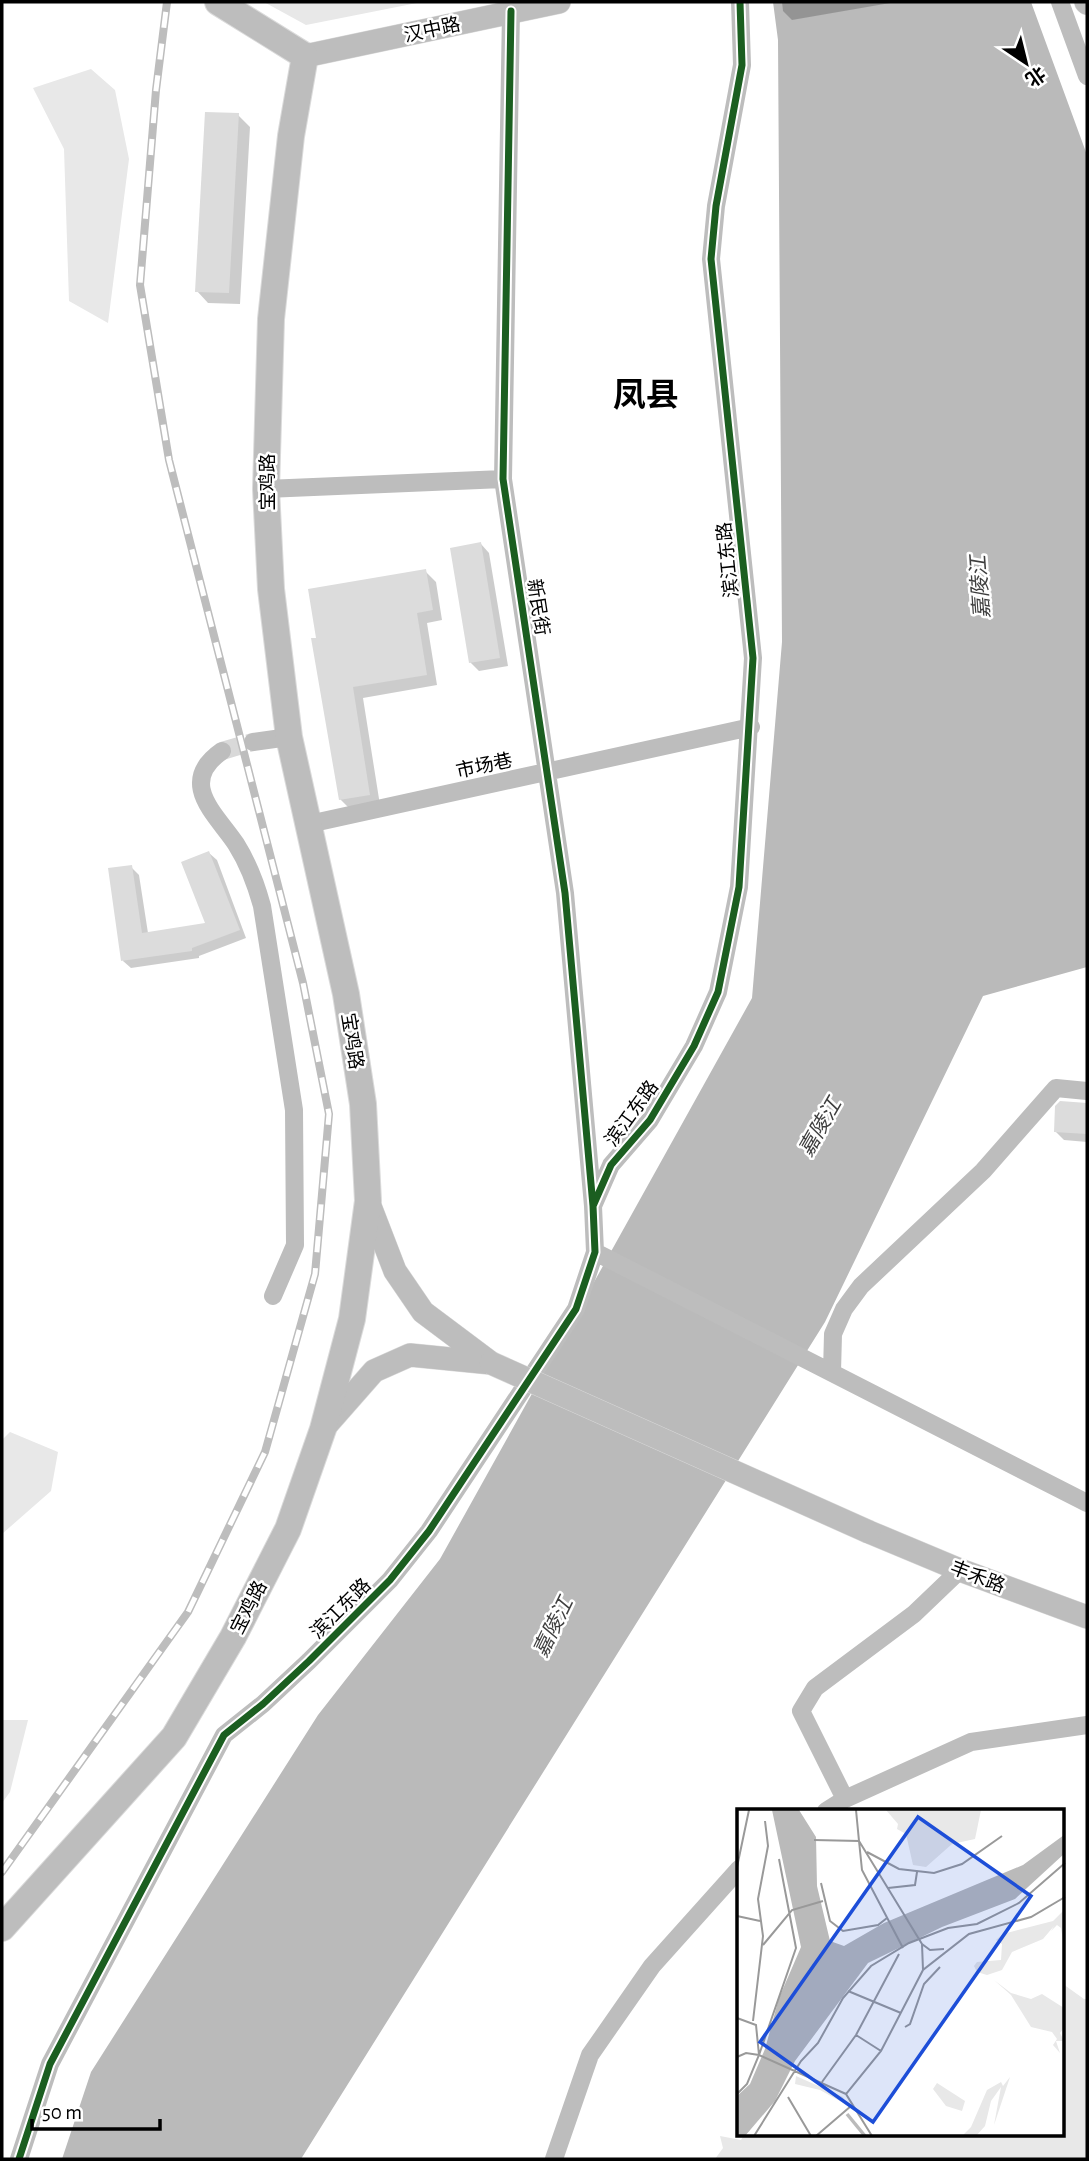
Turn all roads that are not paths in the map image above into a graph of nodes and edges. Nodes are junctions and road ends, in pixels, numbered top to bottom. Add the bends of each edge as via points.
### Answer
1 (218, 2) edge
2 (559, 2) edge
3 (740, 2) edge
4 (1060, 2) edge
5 (511, 11) junction
6 (305, 56) junction
7 (1087, 76) edge
8 (503, 479) junction
9 (266, 489) junction
10 (751, 727) junction
11 (289, 737) junction
12 (253, 742) tunnel mouth
13 (222, 751) tunnel mouth
14 (548, 772) junction
15 (309, 824) junction
16 (1087, 1091) edge
17 (368, 1201) junction
18 (593, 1206) junction
19 (602, 1256) junction
20 (273, 1296) dead end
21 (491, 1363) junction
22 (825, 1368) junction
23 (323, 1429) junction
24 (1087, 1503) edge
25 (960, 1570) junction
26 (1087, 1617) edge
27 (1087, 1726) edge
28 (845, 1799) junction
29 (829, 1809) edge
30 (737, 1871) edge
31 (2, 1928) edge
32 (19, 2159) edge
33 (554, 2159) edge

1 - 6 highway
2 - 5 main road, 汉中路
3 - 10 street, 滨江东路 via 742,65 711,259 753,658
4 - 7 street
5 - 6 main road, 汉中路
5 - 8 street, 新民街
6 - 9 highway, 宝鸡路 via 291,136 271,319
8 - 9 street
8 - 14 street, 新民街
9 - 11 highway, 宝鸡路 via 271,589
10 - 14 street, 市场巷
10 - 18 street, 滨江东路 via 739,887 718,992 694,1046 650,1120 611,1165
11 - 12 street
11 - 15 highway, 宝鸡路
13 - 20 street via 206,767 202,795 237,845 256,884 294,1110 295,1245
14 - 15 street, 市场巷
14 - 18 street, 新民街 via 565,893
15 - 17 highway, 宝鸡路 via 346,994 363,1104
16 - 22 street via 1056,1087 983,1171 861,1286 833,1334
17 - 21 main road via 395,1271 423,1312
17 - 23 highway, 宝鸡路 via 352,1319
18 - 19 street, 滨江东路
19 - 22 street
19 - 32 street, 滨江东路 via 576,1309 429,1531 390,1580 309,1661 224,1735 50,2064
21 - 23 main road via 410,1355 374,1371
21 - 25 main road, 丰禾路, bridge
22 - 24 street
23 - 31 highway, 宝鸡路 via 288,1529 233,1637 174,1737
25 - 26 main road, 丰禾路
25 - 28 street via 914,1614 815,1688 801,1711
27 - 28 street via 971,1742
28 - 29 street
30 - 33 street via 652,1966 590,2055

